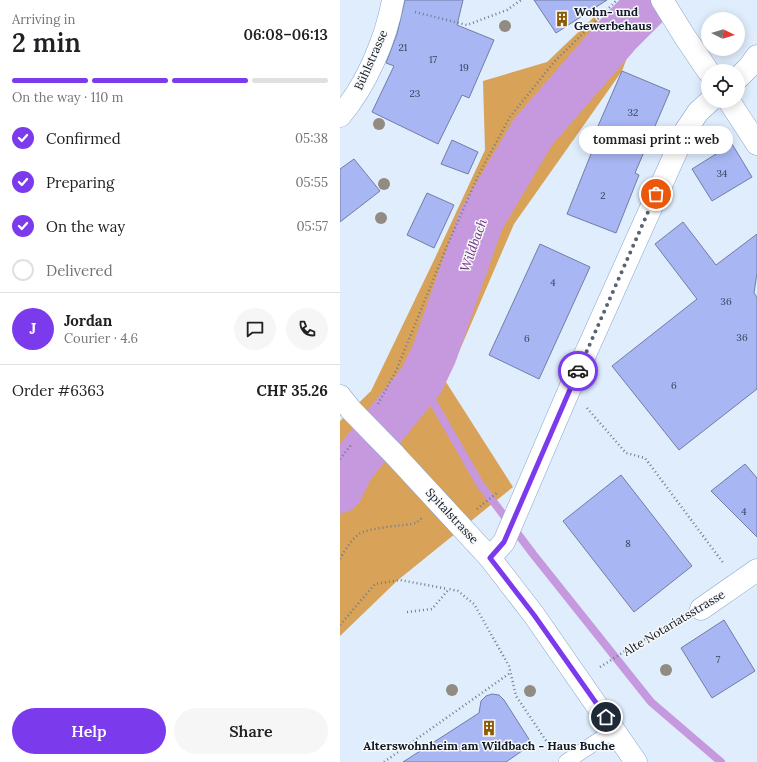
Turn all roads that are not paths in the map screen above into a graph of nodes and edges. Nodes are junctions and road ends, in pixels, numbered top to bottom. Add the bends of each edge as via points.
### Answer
1 (392, 3) edge
2 (665, 6) edge
3 (757, 56) edge
4 (703, 64) edge
5 (745, 71) edge
6 (702, 108) edge
7 (734, 108) edge
8 (340, 116) edge
9 (757, 144) edge
10 (346, 404) edge
11 (497, 550) junction
12 (757, 570) edge
13 (701, 609) road end
14 (614, 730) junction
15 (566, 762) edge
16 (636, 762) edge

1 - 8 street, Bühlstrasse via 381,41 367,74
2 - 4 street
3 - 5 street
6 - 11 street via 686,130 520,504
7 - 9 street
10 - 11 street, Spitalstrasse, bridge via 392,453
11 - 14 street, Spitalstrasse via 534,615
12 - 13 street, Alte Notariatsstrasse
14 - 15 lane
14 - 16 street, Spitalstrasse

